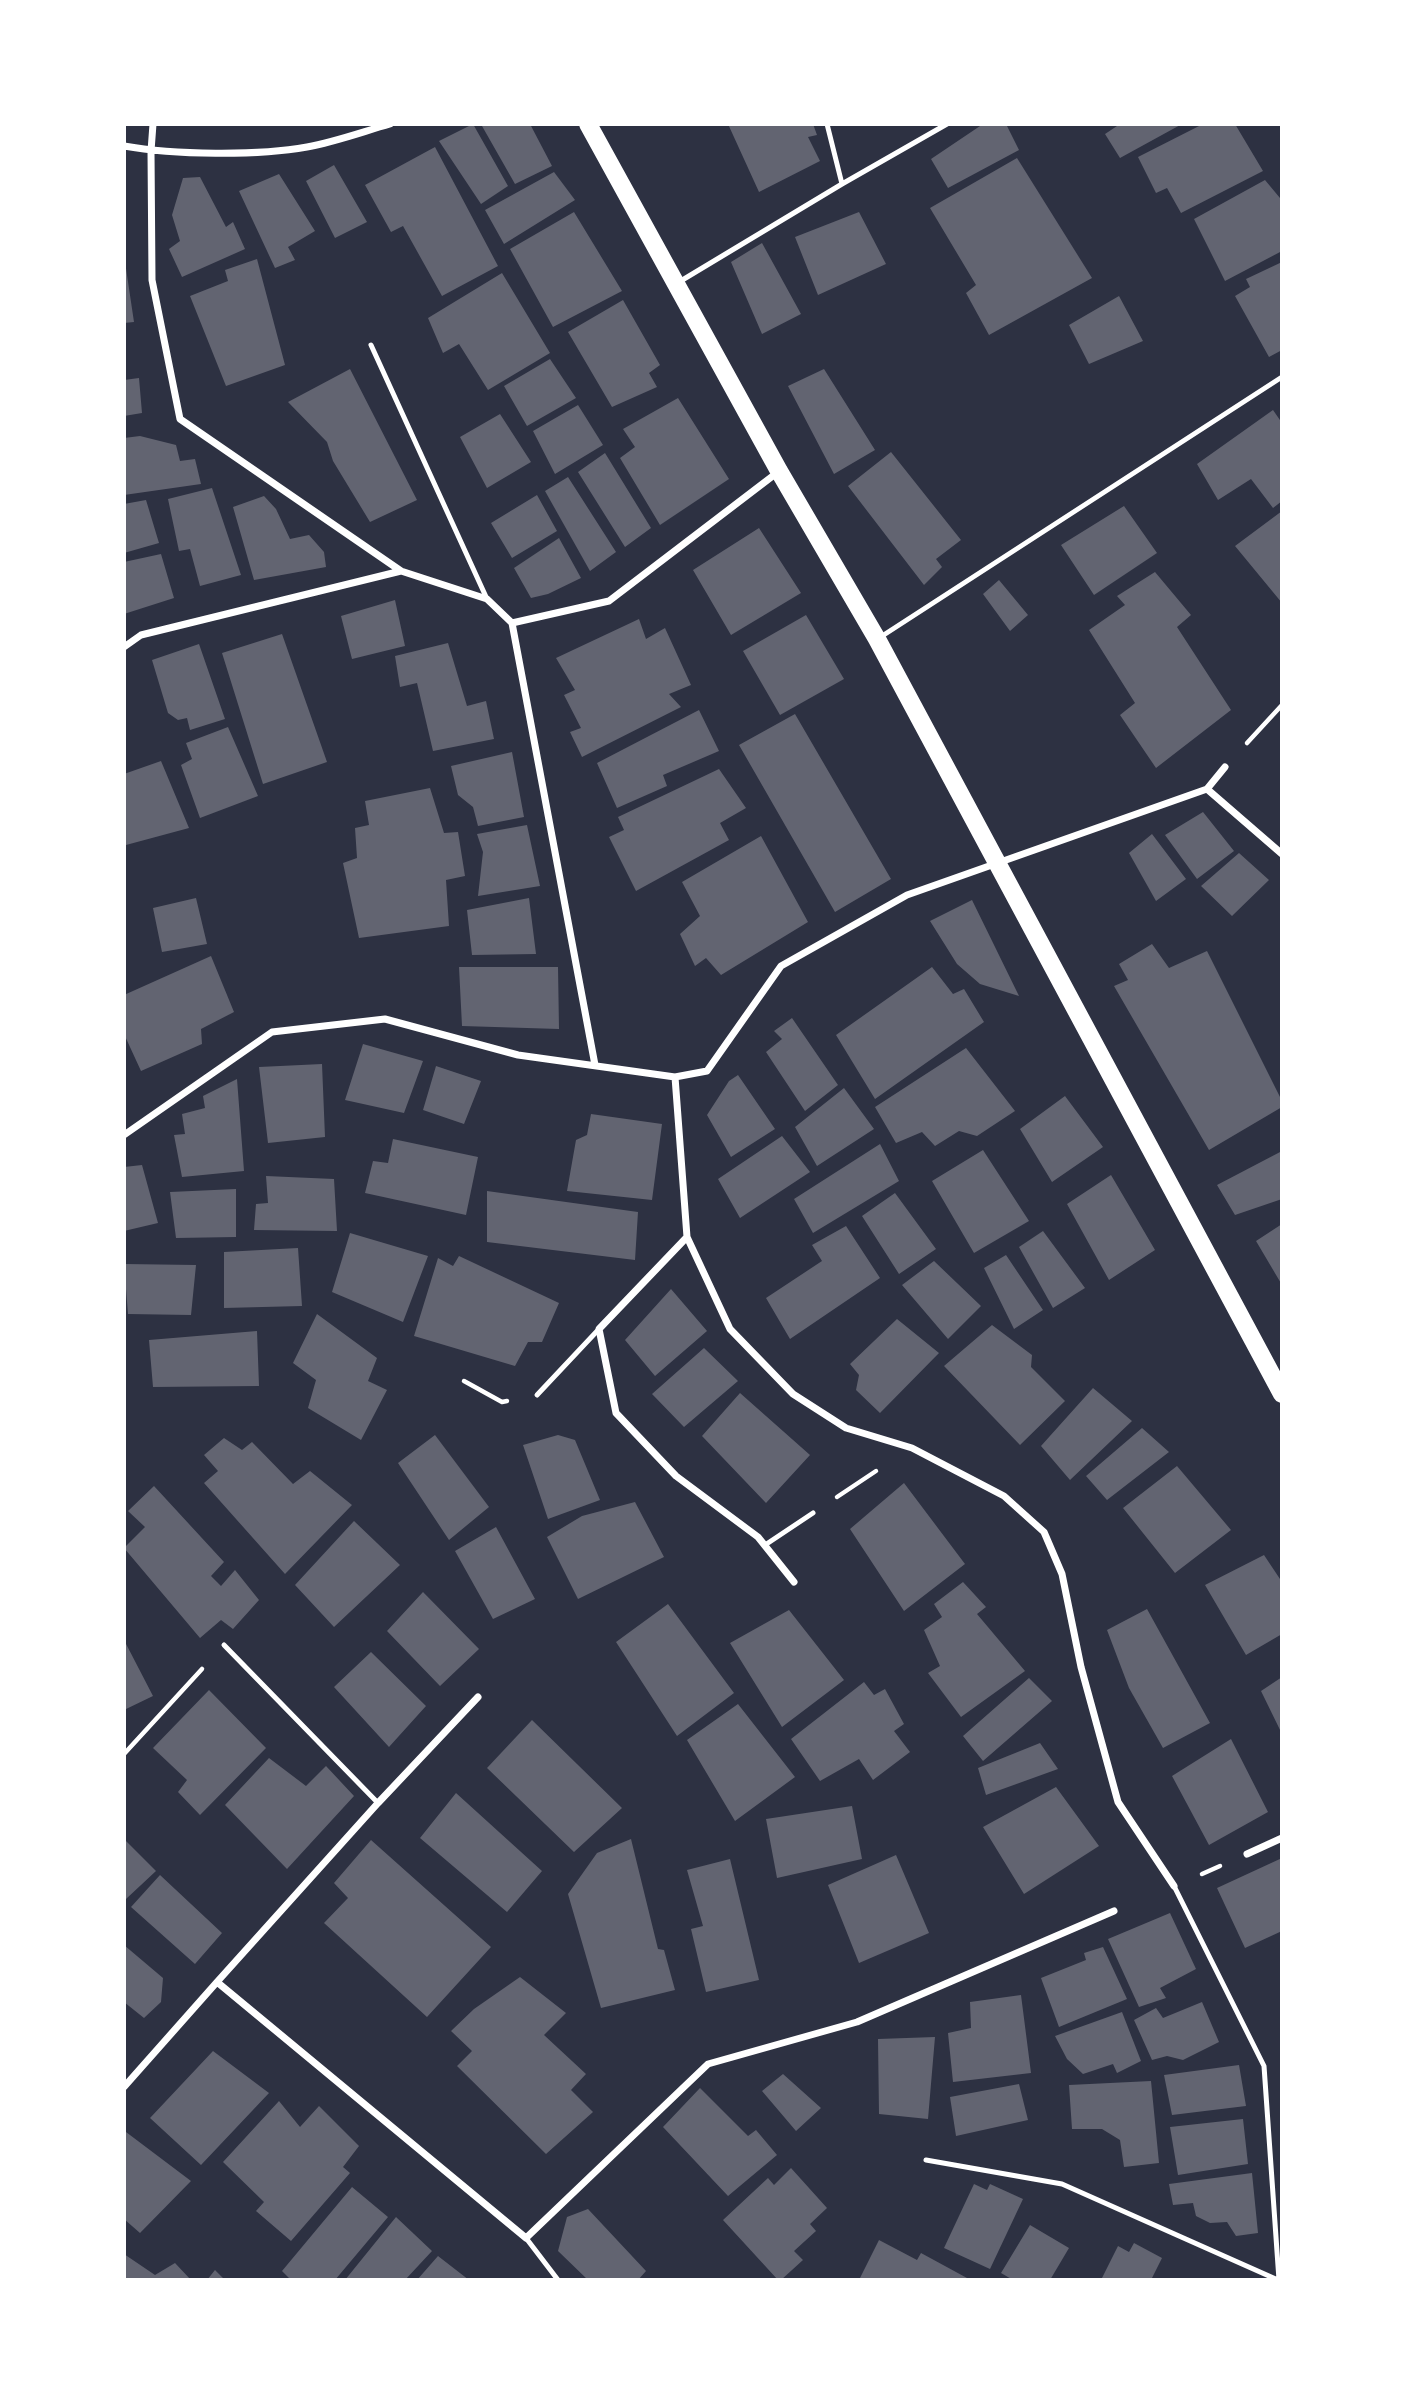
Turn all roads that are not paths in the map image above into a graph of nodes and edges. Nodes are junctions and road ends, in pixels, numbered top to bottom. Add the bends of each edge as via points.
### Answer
1 (153, 124) edge
2 (390, 124) edge
3 (588, 124) edge
4 (827, 124) edge
5 (947, 124) edge
6 (124, 146) edge
7 (151, 151) junction
8 (842, 184) junction
9 (676, 284) junction
10 (371, 345) dead end
11 (1282, 377) edge
12 (779, 471) junction
13 (401, 571) junction
14 (487, 599) junction
15 (512, 623) junction
16 (877, 639) junction
17 (124, 647) edge
18 (1225, 767) road end
19 (1207, 789) junction
20 (1282, 854) edge
21 (995, 862) junction
22 (596, 1065) junction
23 (675, 1077) junction
24 (124, 1135) edge
25 (687, 1237) junction
26 (599, 1329) junction
27 (1282, 1394) edge
28 (537, 1395) road end
29 (813, 1513) road end
30 (765, 1545) junction
31 (794, 1582) dead end
32 (224, 1646) road end
33 (478, 1697) dead end
34 (378, 1803) junction
35 (1282, 1838) edge
36 (1247, 1854) road end
37 (1174, 1886) joint
38 (1114, 1911) dead end
39 (217, 1982) junction
40 (124, 2087) edge
41 (926, 2160) dead end
42 (526, 2238) junction
43 (558, 2280) edge
44 (1279, 2280) edge

1 - 7 street
2 - 7 street via 307,147
3 - 9 main road
4 - 8 lane
5 - 8 lane
6 - 7 street
7 - 13 street via 152,280 180,419
8 - 9 lane
9 - 12 main road
10 - 14 lane
11 - 16 lane
12 - 15 street via 609,601
12 - 16 main road
13 - 14 street
13 - 17 street via 141,635
14 - 15 street
15 - 22 street
16 - 21 main road
18 - 19 street
19 - 20 street
19 - 21 street
21 - 23 street via 907,895 781,966 707,1071
21 - 27 main road
22 - 23 street
22 - 24 street via 518,1055 385,1019 272,1032
23 - 25 street
25 - 26 street
25 - 37 street via 730,1329 793,1394 846,1428 912,1448 1004,1496 1044,1532 1062,1574 1081,1667 1118,1802
26 - 28 lane
26 - 30 street via 616,1413 676,1476
29 - 30 lane
30 - 31 street
32 - 34 lane
33 - 34 street
34 - 39 street
35 - 36 street
37 - 44 lane via 1264,2066
38 - 42 street via 857,2022 708,2064
39 - 40 street
39 - 42 street
41 - 44 lane via 1062,2184
42 - 43 lane

